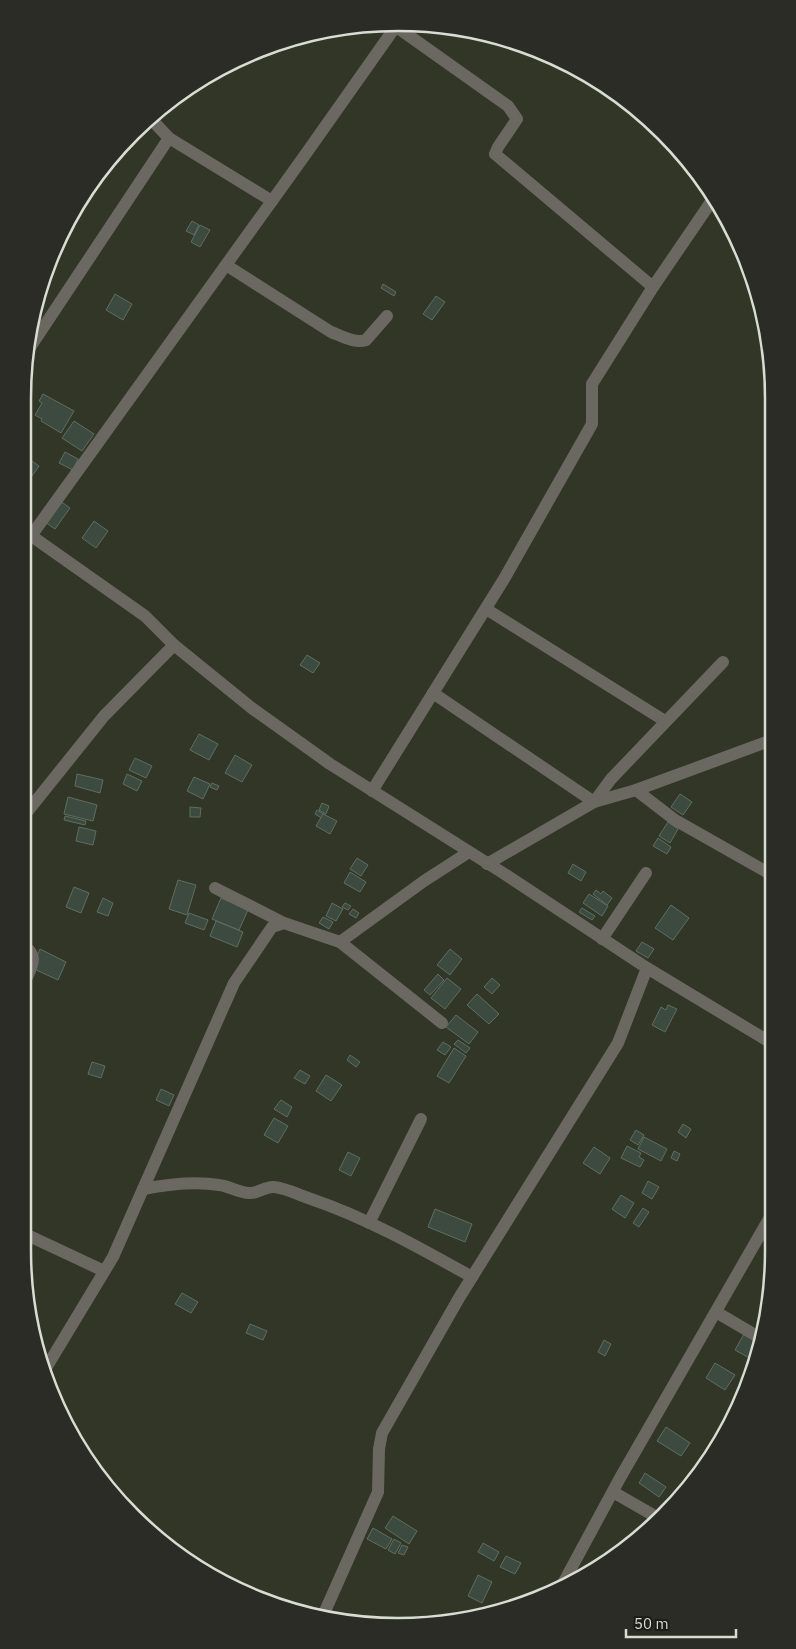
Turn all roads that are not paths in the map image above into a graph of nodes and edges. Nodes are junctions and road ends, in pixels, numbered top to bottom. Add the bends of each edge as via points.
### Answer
1 (388, 31) edge
2 (403, 31) edge
3 (155, 123) edge
4 (169, 138) junction
5 (272, 201) junction
6 (709, 204) edge
7 (226, 265) junction
8 (653, 287) junction
9 (387, 316) dead end
10 (36, 339) edge
11 (31, 528) edge
12 (31, 536) edge
13 (486, 609) junction
14 (174, 645) junction
15 (724, 662) dead end
16 (433, 693) junction
17 (665, 722) junction
18 (765, 743) edge
19 (636, 790) junction
20 (372, 791) junction
21 (594, 802) junction
22 (31, 806) edge
23 (469, 852) junction
24 (487, 864) junction
25 (765, 870) edge
26 (646, 873) dead end
27 (215, 888) dead end
28 (284, 922) junction
29 (602, 939) junction
30 (340, 942) junction
31 (31, 951) edge
32 (31, 965) edge
33 (647, 968) junction
34 (442, 1023) dead end
35 (765, 1039) edge
36 (421, 1119) dead end
37 (143, 1188) junction
38 (369, 1223) junction
39 (765, 1226) edge
40 (31, 1237) edge
41 (104, 1271) junction
42 (472, 1277) junction
43 (716, 1312) junction
44 (755, 1335) edge
45 (49, 1363) edge
46 (613, 1492) junction
47 (652, 1515) edge
48 (567, 1576) edge
49 (325, 1611) edge

1 - 5 street
2 - 8 street via 508,106 517,119 495,154
3 - 4 street
4 - 5 street
4 - 10 street
5 - 7 street
6 - 8 street
7 - 9 street via 345,338 363,342
7 - 11 street
8 - 13 street via 592,384 592,424
12 - 14 street via 145,616
13 - 16 street
13 - 17 street
14 - 20 street via 254,709
14 - 22 street via 104,716
15 - 17 street
16 - 20 street
16 - 21 street
17 - 21 street via 611,779
18 - 19 street
19 - 21 street
19 - 25 street via 675,820
20 - 23 street
21 - 24 street
23 - 24 street
23 - 30 street
24 - 29 street
26 - 29 street
27 - 28 street
28 - 30 street
28 - 37 street via 272,927 234,983
29 - 33 street
30 - 34 street
31 - 32 street
33 - 35 street
33 - 42 street via 618,1043
36 - 38 street
37 - 38 street via 208,1184 249,1194 274,1187
37 - 41 street
38 - 42 street
39 - 43 street
40 - 41 street
41 - 45 street
42 - 49 street via 382,1433 378,1449 378,1492
43 - 44 street
43 - 46 street
46 - 47 street
46 - 48 street

